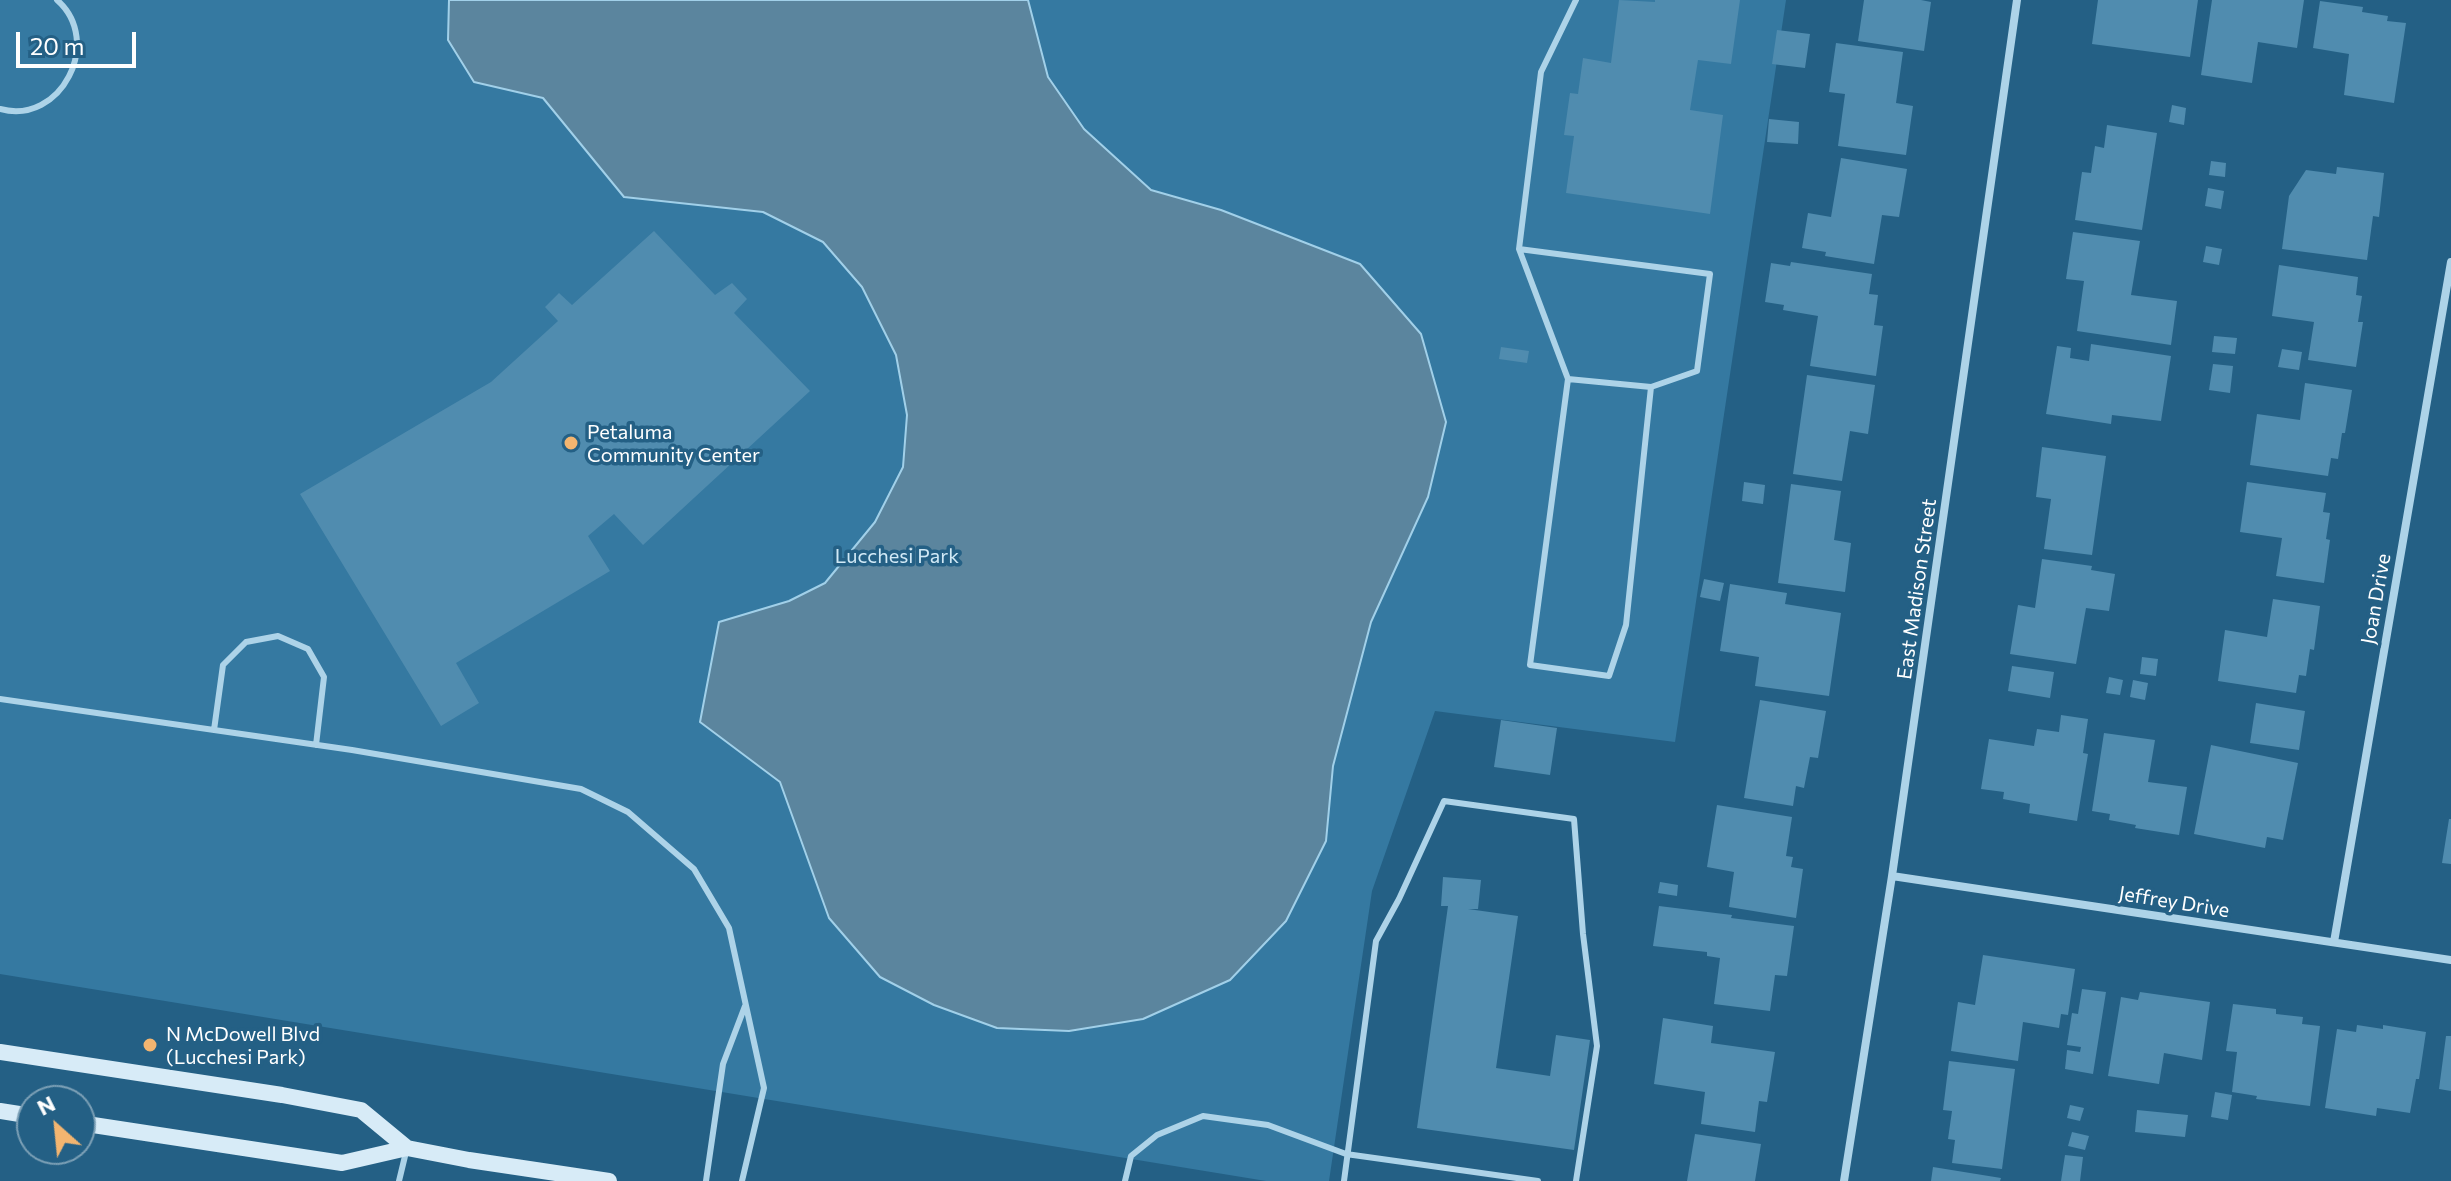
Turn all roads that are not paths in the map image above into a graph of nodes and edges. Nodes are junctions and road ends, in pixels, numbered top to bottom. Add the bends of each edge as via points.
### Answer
1 (57, 0) edge
2 (1576, 0) edge
3 (2017, 0) edge
4 (0, 109) edge
5 (1519, 249) junction
6 (2451, 262) edge
7 (1568, 379) junction
8 (1651, 387) junction
9 (0, 699) edge
10 (214, 730) junction
11 (316, 745) junction
12 (1892, 876) junction
13 (2334, 942) junction
14 (2451, 960) edge
15 (745, 1006) junction
16 (0, 1052) edge
17 (96, 1125) edge
18 (407, 1148) junction
19 (1346, 1154) junction
20 (399, 1181) edge
21 (609, 1181) edge
22 (706, 1181) edge
23 (742, 1181) edge
24 (1125, 1181) edge
25 (1344, 1181) edge
26 (1538, 1181) edge
27 (1576, 1181) edge
28 (1844, 1181) edge

1 - 4 lane via 73,22 79,43 65,85 28,109
2 - 5 lane via 1541,72
3 - 12 street, East Madison Street
5 - 7 lane
5 - 8 lane via 1710,274 1697,371
6 - 13 street, Joan Drive
7 - 8 lane
7 - 8 lane via 1530,665 1609,676 1626,625
9 - 10 lane
10 - 11 lane
10 - 11 lane via 223,665 246,642 278,636 308,649 324,677
11 - 15 lane via 581,789 628,812 694,869 729,928
12 - 13 street, Jeffrey Drive
12 - 28 street, East Madison Street
13 - 14 street, Jeffrey Drive
15 - 22 lane via 723,1064
15 - 23 lane via 764,1088
16 - 18 main road via 361,1110
17 - 18 main road via 342,1163
18 - 20 lane
18 - 21 main road
19 - 24 lane via 1268,1125 1203,1116 1157,1135 1139,1149 1131,1156
19 - 25 lane
19 - 26 lane
19 - 27 lane via 1376,941 1444,801 1574,819 1597,1046

